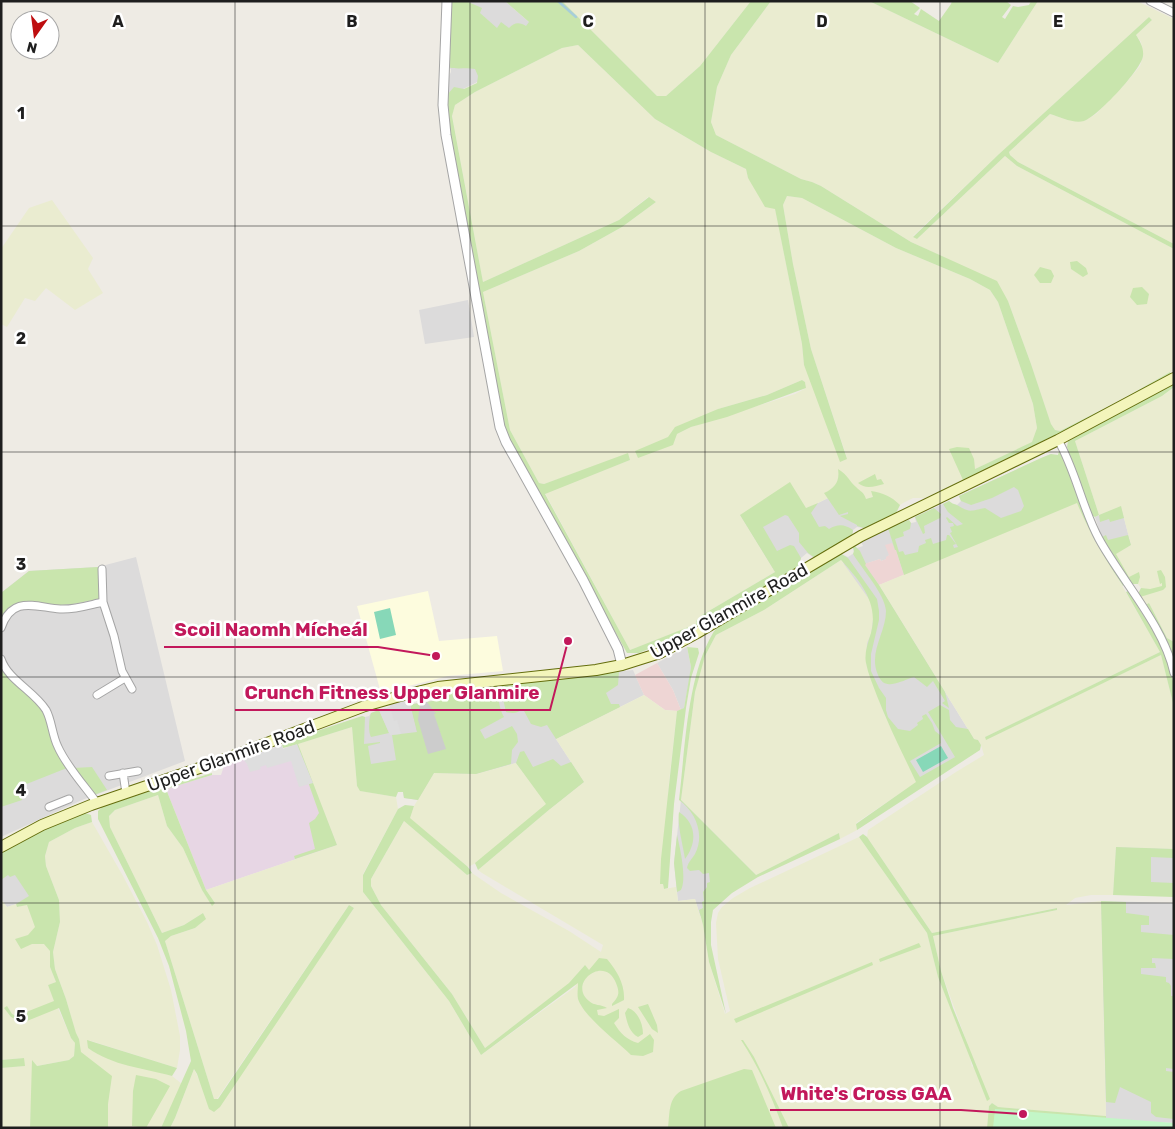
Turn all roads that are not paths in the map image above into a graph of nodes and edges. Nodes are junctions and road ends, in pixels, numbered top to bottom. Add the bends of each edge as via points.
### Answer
1 (447, 1) edge
2 (1150, 1) edge
3 (1174, 13) edge
4 (1174, 378) edge
5 (1058, 440) junction
6 (102, 569) dead end
7 (102, 602) junction
8 (1, 628) edge
9 (1, 659) edge
10 (622, 664) junction
11 (1174, 673) edge
12 (125, 678) junction
13 (132, 689) dead end
14 (98, 695) dead end
15 (138, 770) dead end
16 (123, 773) junction
17 (109, 776) dead end
18 (126, 793) junction
19 (69, 800) dead end
20 (97, 803) junction
21 (58, 804) junction
22 (49, 807) dead end
23 (62, 816) junction
24 (1, 846) edge

1 - 10 street via 443,98 446,135 500,427 583,580 618,649
2 - 3 street
4 - 5 main road, Upper Glanmire Road
5 - 10 main road, Upper Glanmire Road via 861,536 670,648
5 - 11 street via 1096,533 1158,635
6 - 7 street
7 - 8 street via 72,609 20,606 6,616
7 - 12 street
9 - 20 street via 9,673 32,693 45,710 66,762
10 - 18 main road, Upper Glanmire Road via 400,696
12 - 13 street
12 - 14 street
15 - 16 street
16 - 17 street
16 - 18 street
18 - 20 main road, Upper Glanmire Road
19 - 21 street
20 - 23 main road, Upper Glanmire Road
21 - 22 street
21 - 23 street
23 - 24 main road, Upper Glanmire Road

